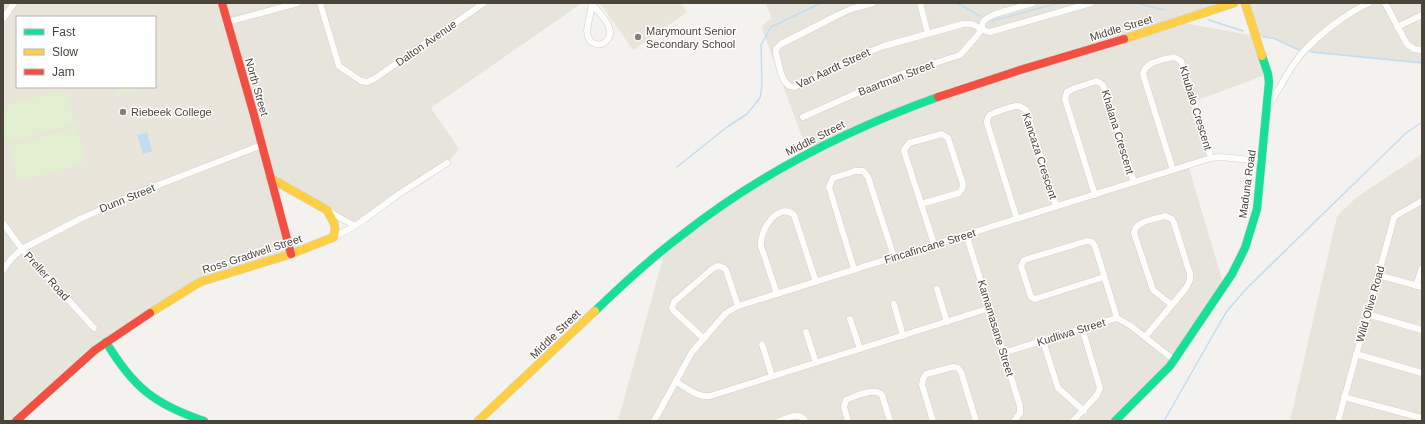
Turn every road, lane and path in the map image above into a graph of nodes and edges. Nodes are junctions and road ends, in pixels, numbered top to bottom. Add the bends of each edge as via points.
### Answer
1 (14, 3) edge
2 (222, 3) edge
3 (298, 3) edge
4 (320, 3) edge
5 (484, 3) edge
6 (873, 3) edge
7 (920, 3) edge
8 (1033, 3) edge
9 (1091, 3) edge
10 (1234, 3) edge
11 (1245, 3) edge
12 (1369, 3) edge
13 (1385, 3) edge
14 (592, 4) edge
15 (1422, 15) edge
16 (3, 19) edge
17 (227, 22) junction
18 (1397, 27) junction
19 (981, 30) junction
20 (928, 34) junction
21 (1422, 50) edge
22 (1267, 108) junction
23 (803, 117) dead end
24 (262, 145) junction
25 (1211, 158) junction
26 (1262, 160) junction
27 (447, 163) dead end
28 (1173, 170) junction
29 (270, 178) junction
30 (1134, 182) junction
31 (1095, 195) junction
32 (1422, 201) edge
33 (921, 204) junction
34 (1056, 206) junction
35 (327, 210) junction
36 (1017, 219) junction
37 (3, 223) edge
38 (355, 226) junction
39 (966, 234) junction
40 (334, 237) junction
41 (934, 244) junction
42 (22, 249) junction
43 (291, 254) junction
44 (894, 257) junction
45 (1422, 268) edge
46 (854, 269) junction
47 (3, 270) edge
48 (1378, 275) junction
49 (1104, 278) junction
50 (816, 282) junction
51 (1419, 286) edge
52 (937, 289) dead end
53 (777, 294) junction
54 (894, 304) dead end
55 (1172, 305) junction
56 (738, 306) junction
57 (990, 308) junction
58 (1367, 314) junction
59 (1117, 318) junction
60 (850, 319) dead end
61 (947, 322) junction
62 (94, 328) dead end
63 (1082, 328) junction
64 (1422, 330) edge
65 (806, 332) dead end
66 (903, 336) junction
67 (1145, 337) junction
68 (704, 339) junction
69 (1043, 340) junction
70 (106, 342) junction
71 (762, 344) dead end
72 (860, 349) junction
73 (1003, 353) junction
74 (1356, 354) junction
75 (1174, 360) junction
76 (816, 363) junction
77 (1422, 372) edge
78 (772, 376) junction
79 (676, 382) junction
80 (1344, 397) junction
81 (1084, 410) junction
82 (1422, 418) edge
83 (16, 421) edge
84 (204, 421) edge
85 (478, 421) edge
86 (655, 421) edge
87 (779, 421) edge
88 (805, 421) edge
89 (848, 421) edge
90 (890, 421) edge
91 (933, 421) edge
92 (976, 421) edge
93 (1014, 421) edge
94 (1073, 421) edge
95 (1115, 421) edge
96 (1338, 421) edge

1 - 16 street
2 - 17 street, North Street
3 - 17 street
4 - 5 street, Dalton Avenue via 339,66 367,82
6 - 20 street, Van Aardt Street via 838,15 781,44 776,53 787,85 794,87 860,55
7 - 20 street
8 - 19 street, Baartman Street via 991,16 984,20
9 - 19 street via 990,32
10 - 85 street, Middle Street via 927,101 866,125 802,156 751,186 666,247 623,284
11 - 22 street, Maduna Road via 1268,74
12 - 22 street via 1324,33 1304,51
13 - 18 street
14 - 14 street via 587,34 591,42 603,44 608,40 610,28
15 - 18 street
17 - 24 street, North Street
18 - 21 street via 1409,46
19 - 20 street, Van Aardt Street via 973,24 968,24
19 - 23 street, Baartman Street via 958,56 898,75
22 - 26 street, Maduna Road
24 - 29 street, North Street
24 - 42 street, Dunn Street via 98,210
25 - 26 street, Fincafincane Street
25 - 28 street, Fincafincane Street
25 - 28 street, Khubalo Crescent via 1181,61 1174,57 1147,65 1143,74
26 - 75 street, Maduna Road via 1257,209 1245,248 1232,274
27 - 38 street, Ross Gradwell Street
28 - 30 street, Fincafincane Street
29 - 35 street
29 - 43 street, North Street
30 - 31 street, Fincafincane Street
30 - 31 street, Khalana Crescent via 1104,85 1096,82 1075,88 1067,92 1065,100
31 - 34 street, Fincafincane Street
32 - 48 street, Wild Olive Road via 1394,218
33 - 33 street via 904,151 908,143 944,134 952,146 963,188 959,193
33 - 41 street
34 - 36 street, Fincafincane Street
34 - 36 street, Kancaza Crescent via 1026,110 1020,106 1011,107 990,115 987,122
35 - 38 street
35 - 40 street via 335,223
36 - 39 street, Fincafincane Street
37 - 42 street, Preller Road
38 - 40 street, Ross Gradwell Street
39 - 41 street, Fincafincane Street
39 - 57 street, Kamamasane Street
40 - 43 street, Ross Gradwell Street
41 - 44 street, Fincafincane Street
42 - 47 street, Dunn Street
42 - 62 street, Preller Road
43 - 70 street, Ross Gradwell Street via 200,282
44 - 46 street, Fincafincane Street
44 - 46 street via 868,177 863,171 855,171 833,178 829,187
45 - 51 street
46 - 50 street, Fincafincane Street
48 - 51 street
48 - 58 street, Wild Olive Road
49 - 49 street via 1095,246 1089,241 1024,260 1021,266 1030,297 1033,298
49 - 59 street
50 - 53 street, Fincafincane Street
50 - 53 street via 794,214 785,211 772,218 761,238 761,246
52 - 61 street
53 - 56 street, Fincafincane Street
54 - 66 street
55 - 55 street via 1186,288 1190,278 1173,221 1165,216 1139,224 1134,233 1153,290
55 - 67 street
56 - 68 street, Fincafincane Street via 726,314
56 - 68 street via 726,270 718,266 674,302 674,311
57 - 61 street
57 - 73 street, Kamamasane Street
58 - 64 street
58 - 74 street, Wild Olive Road
59 - 63 street, Kudliwa Street
59 - 67 street, Kudliwa Street
60 - 72 street
61 - 66 street
63 - 69 street, Kudliwa Street
63 - 81 street via 1100,387 1097,395
65 - 76 street
66 - 72 street
67 - 75 street, Kudliwa Street
68 - 79 street, Fincafincane Street via 692,352
69 - 73 street, Kudliwa Street
69 - 81 street via 1058,388
70 - 83 street, Ross Gradwell Street
70 - 84 street via 120,366 149,396 179,413
71 - 78 street
72 - 76 street
73 - 93 street, Kamamasane Street via 1020,409
74 - 77 street
74 - 80 street, Wild Olive Road
75 - 95 street, Maduna Road
76 - 78 street
78 - 79 street via 708,396 698,394
79 - 86 street, Fincafincane Street
80 - 82 street
80 - 96 street, Wild Olive Road
81 - 94 street
87 - 88 street via 799,415
89 - 90 street via 844,407 846,400 874,391 882,395
91 - 92 street via 922,379 926,374 953,367 961,372

